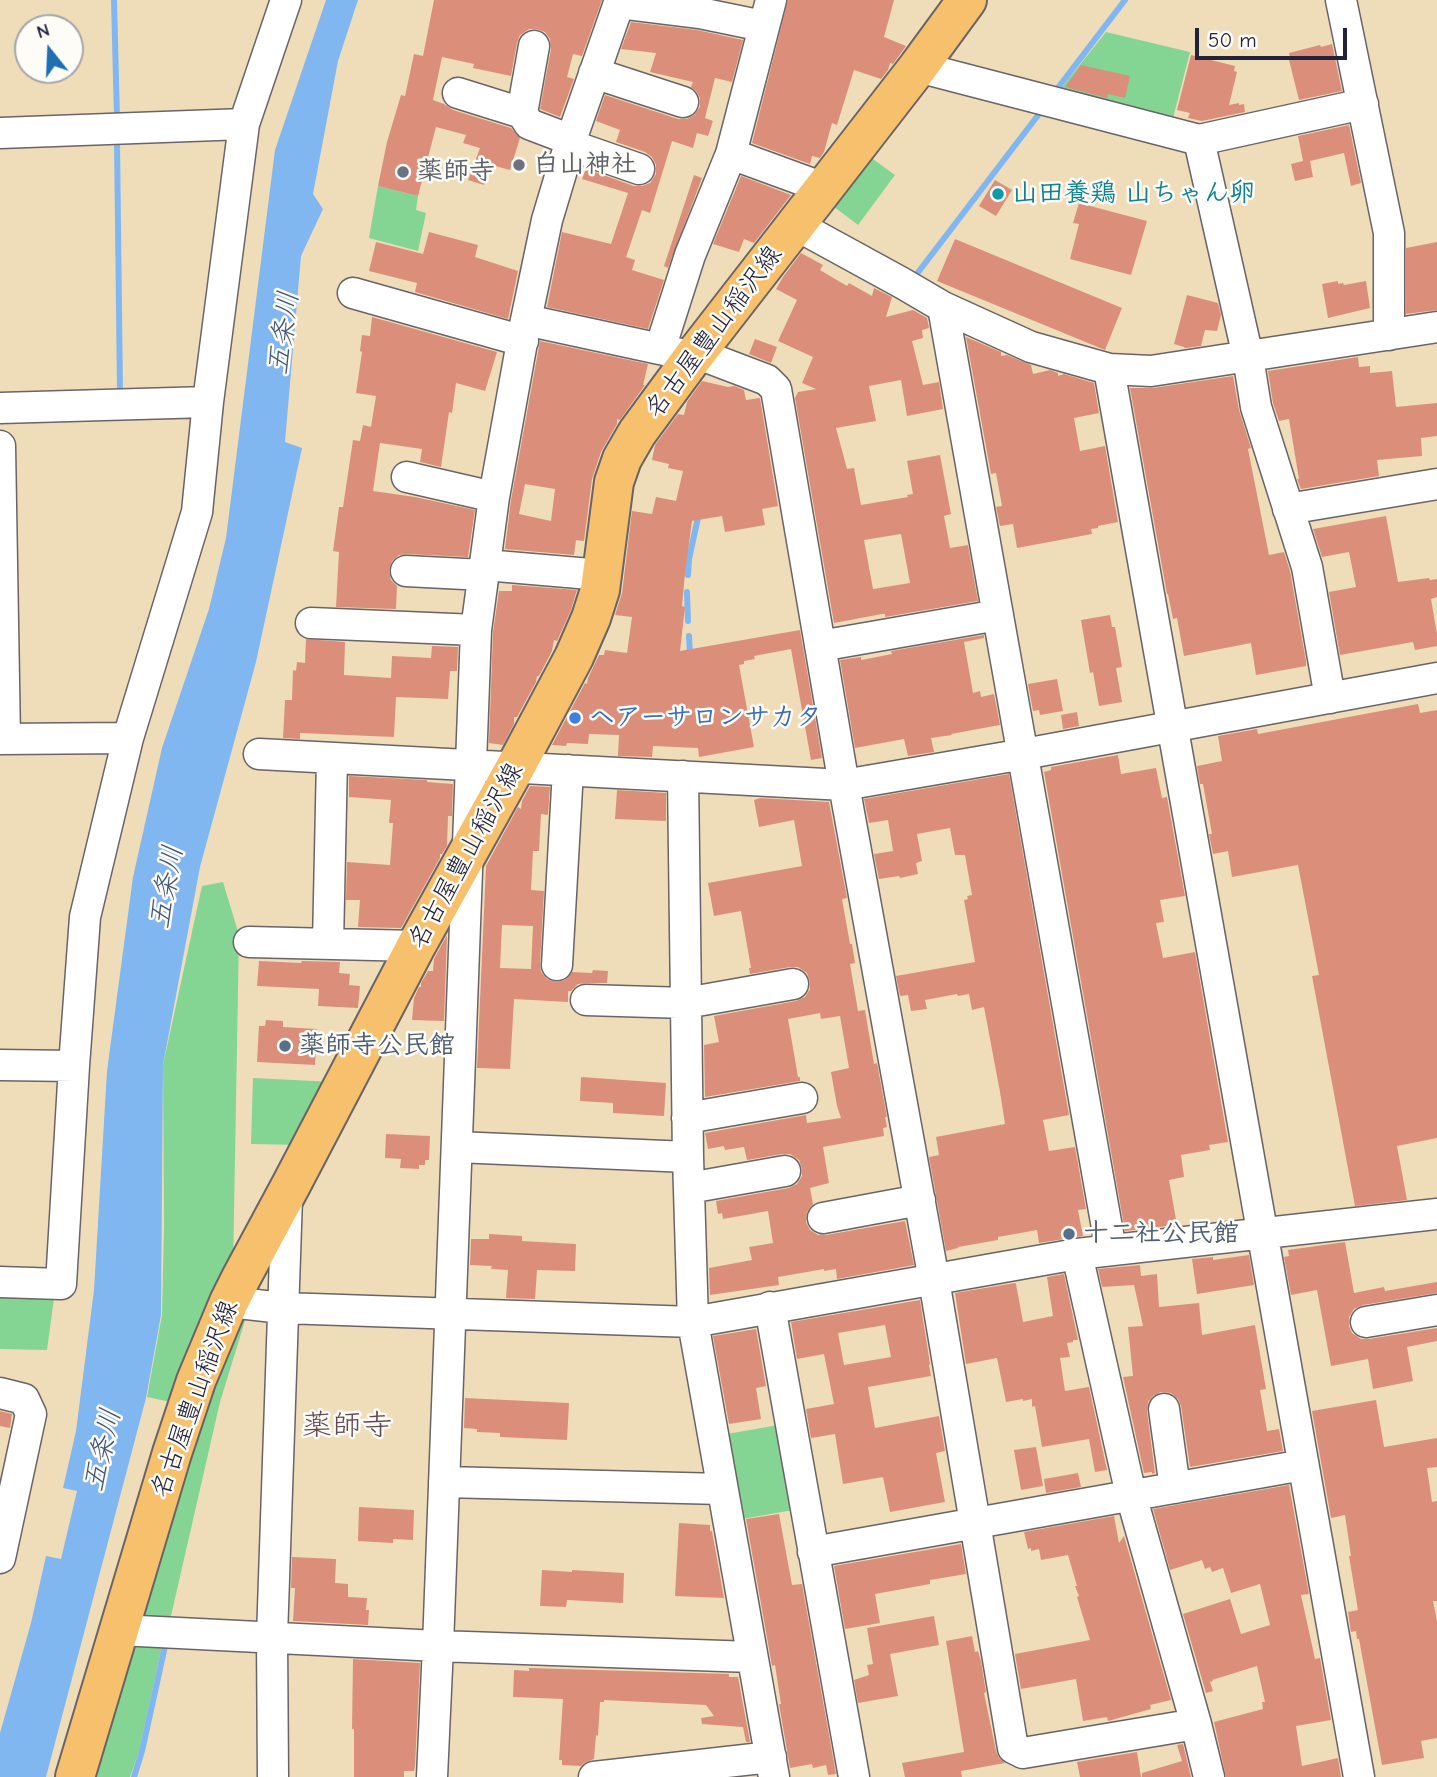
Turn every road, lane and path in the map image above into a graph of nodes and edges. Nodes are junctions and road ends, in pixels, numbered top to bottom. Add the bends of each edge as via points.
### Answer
1 (286, 0) edge
2 (967, 0) edge
3 (1341, 0) edge
4 (624, 2) edge
5 (767, 13) edge
6 (534, 46) dead end
7 (918, 67) junction
8 (594, 73) junction
9 (458, 93) dead end
10 (683, 102) dead end
11 (1363, 104) junction
12 (522, 113) junction
13 (244, 124) junction
14 (0, 133) edge
15 (1199, 140) junction
16 (570, 143) junction
17 (731, 154) junction
18 (639, 169) dead end
19 (824, 188) junction
20 (796, 225) junction
21 (353, 293) dead end
22 (943, 307) junction
23 (1437, 327) edge
24 (524, 330) junction
25 (1389, 335) junction
26 (683, 353) junction
27 (1248, 357) junction
28 (1109, 369) junction
29 (208, 402) junction
30 (0, 408) edge
31 (0, 446) edge
32 (407, 477) dead end
33 (1437, 484) edge
34 (494, 497) junction
35 (1287, 509) junction
36 (484, 570) junction
37 (406, 571) dead end
38 (602, 575) junction
39 (998, 615) junction
40 (311, 623) dead end
41 (476, 630) junction
42 (820, 646) junction
43 (1437, 678) edge
44 (1330, 698) junction
45 (1172, 727) junction
46 (128, 738) junction
47 (2, 739) edge
48 (258, 754) dead end
49 (1024, 754) junction
50 (332, 759) junction
51 (471, 766) junction
52 (516, 766) junction
53 (568, 770) junction
54 (683, 776) junction
55 (844, 785) junction
56 (467, 852) junction
57 (249, 942) dead end
58 (328, 944) junction
59 (416, 946) junction
60 (557, 965) dead end
61 (793, 984) dead end
62 (586, 1000) dead end
63 (686, 1003) junction
64 (0, 1065) edge
65 (74, 1066) junction
66 (802, 1098) dead end
67 (688, 1118) junction
68 (457, 1147) junction
69 (688, 1157) junction
70 (785, 1171) dead end
71 (689, 1188) junction
72 (287, 1192) junction
73 (920, 1200) junction
74 (1437, 1214) edge
75 (823, 1218) dead end
76 (1262, 1233) junction
77 (1111, 1250) junction
78 (1077, 1254) junction
79 (934, 1280) junction
80 (0, 1282) edge
81 (229, 1302) junction
82 (770, 1307) junction
83 (283, 1308) junction
84 (1437, 1310) edge
85 (451, 1313) junction
86 (693, 1322) junction
87 (1366, 1322) dead end
88 (0, 1393) edge
89 (1164, 1409) dead end
90 (1303, 1465) junction
91 (8, 1479) edge
92 (444, 1482) junction
93 (1175, 1488) junction
94 (722, 1489) junction
95 (1131, 1495) junction
96 (975, 1524) junction
97 (813, 1552) junction
98 (0, 1558) edge
99 (119, 1630) junction
100 (272, 1637) junction
101 (438, 1646) junction
102 (752, 1657) junction
103 (1196, 1724) junction
104 (773, 1767) edge
105 (75, 1777) edge
106 (273, 1777) edge
107 (432, 1777) edge
108 (594, 1777) edge
109 (854, 1777) edge
110 (1209, 1777) edge
111 (1359, 1777) edge

1 - 13 street
2 - 7 main road, 名古屋豊山稲沢線
3 - 11 street
4 - 5 street via 700,13
4 - 8 street
5 - 17 street
6 - 12 street
7 - 15 street
7 - 19 main road, 名古屋豊山稲沢線
8 - 10 street
8 - 16 street
9 - 12 street
11 - 15 street
11 - 25 street via 1389,233
12 - 16 street via 529,124
13 - 14 street
13 - 29 street
15 - 27 street
16 - 18 street
16 - 24 street via 547,220
17 - 19 street
17 - 26 street via 690,255
19 - 20 main road, 名古屋豊山稲沢線
20 - 22 street
20 - 26 main road, 名古屋豊山稲沢線
21 - 24 street
22 - 28 street via 1031,346
22 - 39 street
23 - 25 street
24 - 26 street
24 - 34 street
25 - 27 street
26 - 38 main road, 名古屋豊山稲沢線 via 622,459 614,482
26 - 42 street via 767,380 776,389
27 - 28 street via 1150,371
27 - 35 street via 1256,407
28 - 45 street
29 - 30 street
29 - 46 street via 197,512
31 - 47 street
32 - 34 street
33 - 35 street
34 - 36 street
35 - 44 street via 1307,567
36 - 37 street
36 - 38 street
36 - 41 street
38 - 52 main road, 名古屋豊山稲沢線 via 574,657
39 - 42 street
39 - 49 street
40 - 41 street
41 - 51 street
42 - 55 street
43 - 44 street
44 - 45 street
45 - 49 street
45 - 76 street
46 - 47 street
46 - 65 street via 85,917
48 - 50 street
49 - 55 street
49 - 77 street
50 - 51 street
50 - 58 street
51 - 52 street
51 - 56 street
52 - 53 street
52 - 56 main road, 名古屋豊山稲沢線
53 - 54 street
53 - 60 street
54 - 55 street
54 - 63 street
55 - 73 street
56 - 59 main road, 名古屋豊山稲沢線
56 - 68 street
57 - 58 street
58 - 59 street
59 - 72 main road, 名古屋豊山稲沢線
61 - 63 street
62 - 63 street
63 - 67 street
64 - 65 street
65 - 80 street via 61,1284
66 - 67 street
67 - 69 street
68 - 69 street
68 - 85 street
69 - 71 street
70 - 71 street
71 - 86 street
72 - 81 main road, 名古屋豊山稲沢線
72 - 83 street
73 - 75 street
73 - 79 street
74 - 76 street
76 - 77 street
76 - 90 street
77 - 78 street
78 - 79 street
78 - 95 street
79 - 82 street
79 - 96 street
81 - 83 street
81 - 99 main road, 名古屋豊山稲沢線 via 196,1381
82 - 86 street
82 - 97 street
83 - 85 street
83 - 100 street
84 - 87 street
85 - 86 street
85 - 92 street
86 - 94 street
88 - 91 street via 24,1399 31,1414
89 - 93 street
90 - 93 street
90 - 111 street
91 - 98 street
92 - 94 street
92 - 101 street
93 - 95 street
94 - 102 street
95 - 96 street
95 - 103 street
96 - 97 street
96 - 103 street via 1013,1748 1023,1754
97 - 109 street
99 - 100 street
99 - 105 main road, 名古屋豊山稲沢線
100 - 101 street
100 - 106 street
101 - 102 street
101 - 107 street
102 - 104 street
103 - 110 street
104 - 108 street

